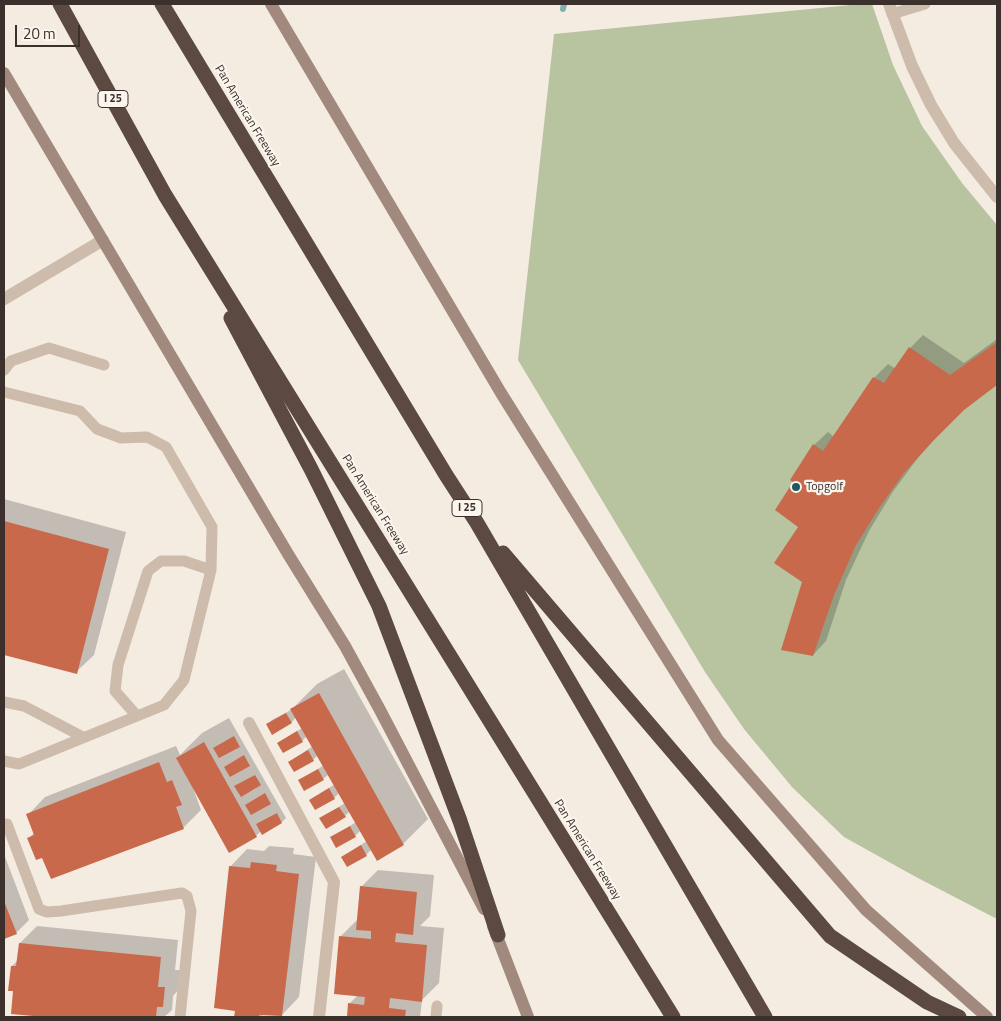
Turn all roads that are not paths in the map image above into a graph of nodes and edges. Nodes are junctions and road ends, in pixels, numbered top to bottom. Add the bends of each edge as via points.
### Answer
1 (60, 4) edge
2 (162, 4) edge
3 (271, 4) edge
4 (926, 4) edge
5 (890, 9) edge
6 (4, 73) edge
7 (166, 195) junction
8 (997, 196) edge
9 (103, 240) junction
10 (4, 299) edge
11 (104, 365) dead end
12 (4, 370) edge
13 (4, 392) edge
14 (477, 523) junction
15 (211, 570) junction
16 (4, 702) edge
17 (137, 716) junction
18 (249, 723) dead end
19 (83, 738) junction
20 (4, 761) edge
21 (7, 824) dead end
22 (498, 935) junction
23 (180, 1017) edge
24 (319, 1017) edge
25 (528, 1017) edge
26 (673, 1017) edge
27 (765, 1017) edge
28 (959, 1017) edge
29 (987, 1017) edge

1 - 7 highway, Pan American Freeway / I 25
2 - 14 highway, Pan American Freeway / I 25
3 - 29 main road via 500,393 718,740 866,910
4 - 5 lane
5 - 8 street via 931,105 954,143
6 - 9 main road
7 - 22 highway via 311,469 379,606 460,822
7 - 26 highway, Pan American Freeway / I 25
9 - 10 street
9 - 22 main road via 345,646
11 - 12 lane via 50,348 11,361
13 - 15 lane via 80,411 97,430 121,438 147,437 166,446 212,527
14 - 27 highway, Pan American Freeway / I 25
14 - 28 highway via 830,936 926,1002
15 - 17 lane via 184,680 164,705
15 - 17 lane via 184,561 161,561 148,572 118,665 116,691
16 - 19 lane via 24,706
17 - 19 lane
18 - 24 street via 334,882
19 - 20 lane via 19,764
21 - 23 lane via 39,909 61,912 182,893 187,896 191,911
22 - 25 main road

